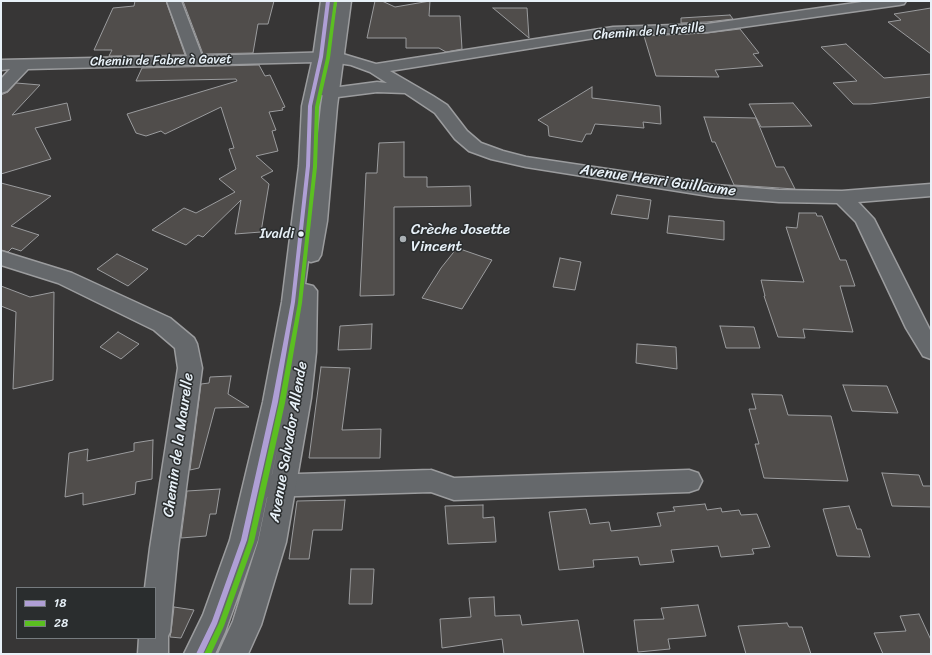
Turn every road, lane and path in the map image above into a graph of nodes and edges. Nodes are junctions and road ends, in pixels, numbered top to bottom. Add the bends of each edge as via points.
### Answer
1 (174, 1) edge
2 (328, 1) edge
3 (344, 1) edge
4 (899, 1) edge
5 (793, 8) edge
6 (329, 57) junction
7 (196, 60) junction
8 (24, 64) junction
9 (1, 65) edge
10 (375, 69) junction
11 (1, 88) edge
12 (363, 88) junction
13 (410, 89) junction
14 (330, 93) junction
15 (931, 190) edge
16 (842, 197) junction
17 (1, 258) edge
18 (931, 350) edge
19 (689, 481) dead end
20 (256, 485) junction
21 (283, 486) junction
22 (156, 623) edge
23 (154, 639) edge
24 (153, 654) edge
25 (200, 654) edge
26 (233, 654) edge

1 - 7 street
2 - 6 street
3 - 6 street
4 - 5 street, Chemin de la Treille
5 - 10 street, Chemin de la Treille via 707,28 613,31
6 - 7 street, Chemin de Fabre à Gavet
6 - 10 street, Avenue Henri Guillaume
6 - 14 street via 324,67 322,90
6 - 20 street, Avenue Salvador Allende via 310,106 308,166 293,302 275,402
7 - 8 street, Chemin de Fabre à Gavet
8 - 9 street, Chemin de Fabre à Gavet
8 - 11 street
10 - 12 street via 374,78
10 - 13 street, Avenue Henri Guillaume
12 - 13 street, Avenue Henri Guillaume
12 - 14 street, Avenue Henri Guillaume
13 - 16 street, Avenue Henri Guillaume via 441,109 461,135 475,147 497,155 623,178 715,191
14 - 21 street, Avenue Salvador Allende via 318,214 305,300 305,352
15 - 16 street, Avenue Henri Guillaume
16 - 18 street via 864,219 917,328
17 - 22 street, Chemin de la Maurelle via 65,278 162,324 186,344 190,368
19 - 21 street via 454,489 432,481
20 - 21 street
20 - 25 street, Avenue Salvador Allende via 244,540 215,622
21 - 26 street, Avenue Salvador Allende via 272,542 246,625
23 - 24 street

